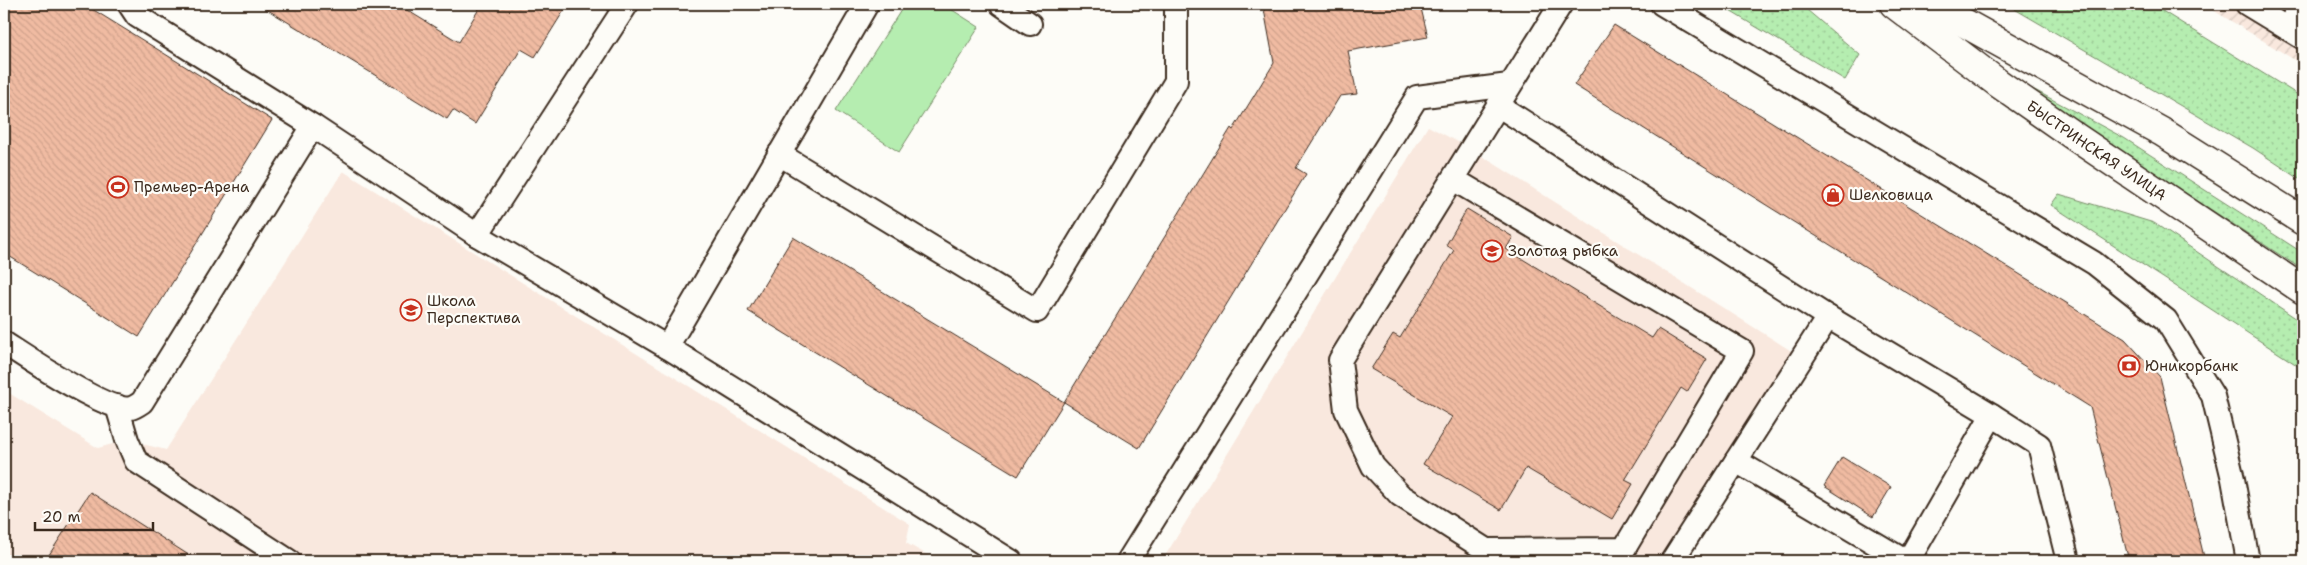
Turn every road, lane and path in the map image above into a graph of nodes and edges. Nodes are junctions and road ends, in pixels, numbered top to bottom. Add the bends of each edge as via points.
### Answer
1 (129, 4) edge
2 (627, 4) edge
3 (867, 4) edge
4 (1001, 4) edge
5 (1176, 4) edge
6 (1561, 4) edge
7 (1662, 4) edge
8 (1894, 4) edge
9 (1933, 4) edge
10 (2247, 4) edge
11 (2302, 4) edge
12 (1030, 24) dead end
13 (2295, 33) edge
14 (1509, 85) junction
15 (1499, 106) junction
16 (313, 126) junction
17 (779, 154) junction
18 (1454, 179) junction
19 (2303, 221) edge
20 (477, 235) junction
21 (2303, 290) edge
22 (1828, 317) junction
23 (4, 343) edge
24 (667, 346) junction
25 (117, 406) junction
26 (1992, 415) junction
27 (1736, 461) junction
28 (289, 561) edge
29 (1011, 561) edge
30 (1128, 561) edge
31 (1672, 561) edge
32 (1906, 561) edge
33 (2068, 561) edge
34 (2248, 561) edge

1 - 16 lane via 137,16
2 - 20 lane
3 - 17 lane
4 - 12 lane
5 - 17 lane via 1176,81 1036,310
6 - 14 lane
7 - 34 lane via 2094,263 2166,320 2213,396
8 - 21 main road, БЫСТРИНСКАЯ УЛИЦА via 1998,83
9 - 19 main road via 2162,132
10 - 13 lane
11 - 13 lane
14 - 15 lane
14 - 30 lane via 1417,97
15 - 18 lane
15 - 22 lane
16 - 20 lane
16 - 25 lane via 142,402 131,408
17 - 24 lane
18 - 18 lane via 1340,360 1346,410 1372,466 1400,495 1486,550 1624,549 1742,351
20 - 24 lane
22 - 26 lane
22 - 27 lane
23 - 25 lane via 77,388
24 - 29 lane
25 - 28 lane via 136,461
26 - 32 lane
26 - 33 lane via 2039,446
27 - 31 lane
27 - 32 lane

